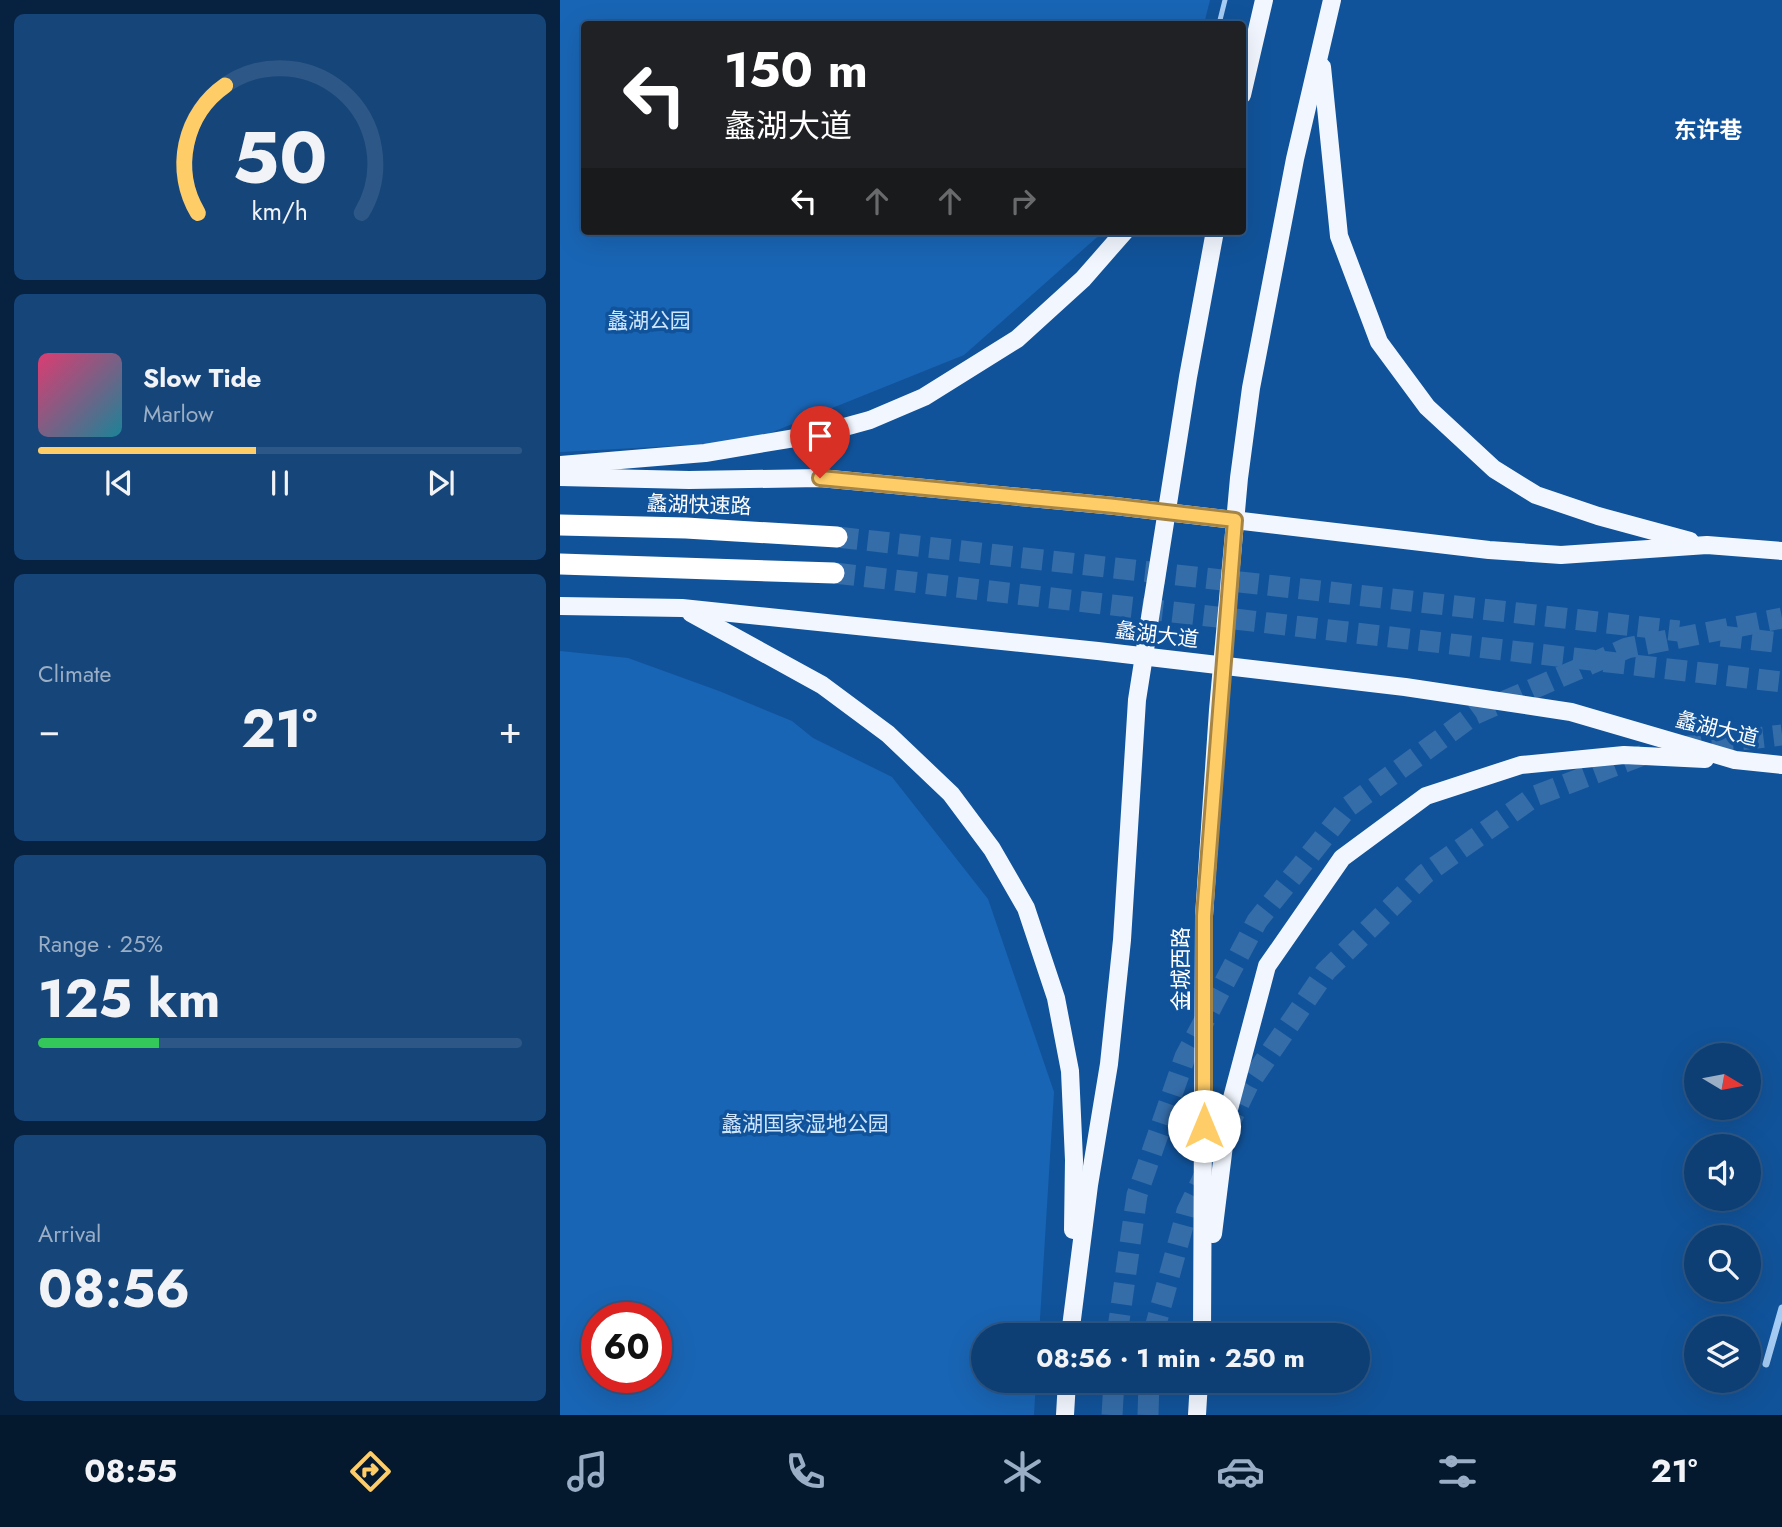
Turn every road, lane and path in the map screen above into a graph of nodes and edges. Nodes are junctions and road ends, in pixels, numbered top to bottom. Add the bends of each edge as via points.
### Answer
1 (1225, 0) edge
2 (1264, 0) edge
3 (1332, 0) edge
4 (1220, 21) edge
5 (1320, 50) junction
6 (1246, 78) edge
7 (1122, 235) edge
8 (1214, 235) edge
9 (560, 465) edge
10 (560, 477) edge
11 (1166, 512) junction
12 (1235, 520) junction
13 (560, 525) edge
14 (837, 537) tunnel mouth
15 (1707, 545) junction
16 (1782, 551) edge
17 (560, 564) edge
18 (834, 573) tunnel mouth
19 (560, 606) edge
20 (682, 608) junction
21 (1144, 656) junction
22 (1222, 666) junction
23 (1735, 760) junction
24 (1782, 765) edge
25 (1072, 1307) junction
26 (1782, 1308) edge
27 (1203, 1310) junction
28 (1071, 1323) edge
29 (1202, 1323) edge
30 (1766, 1364) dead end
31 (1066, 1393) edge
32 (1198, 1393) edge
33 (1065, 1415) edge
34 (1197, 1415) edge

1 - 4 lane
2 - 6 main road
3 - 5 main road, 金城西路
5 - 12 main road, 金城西路 via 1251,388
5 - 15 main road via 1339,236 1379,342 1427,407 1494,469 1536,495
7 - 9 main road via 1083,279 1017,339 924,397 870,420 819,435 705,453
8 - 11 main road
10 - 11 main road via 820,478
11 - 12 main road
11 - 21 main road
12 - 15 main road via 1562,555
12 - 22 main road, 金城西路
13 - 14 highway, 蠡湖快速路
15 - 16 main road
17 - 18 highway
19 - 20 main road, 蠡湖大道
20 - 21 main road, 蠡湖大道
20 - 25 main road via 822,685 888,734 951,794 992,849 1026,908 1056,998 1070,1071
21 - 22 main road, 蠡湖大道
21 - 25 main road via 1109,1064
22 - 23 main road, 蠡湖大道 via 1571,712
22 - 27 main road, 金城西路 via 1204,916
23 - 24 main road, 蠡湖大道
23 - 27 main road via 1624,755 1521,765 1426,796 1342,858 1267,966 1228,1113
25 - 28 main road
26 - 30 street
27 - 29 main road, 金城西路
31 - 33 main road
32 - 34 main road

